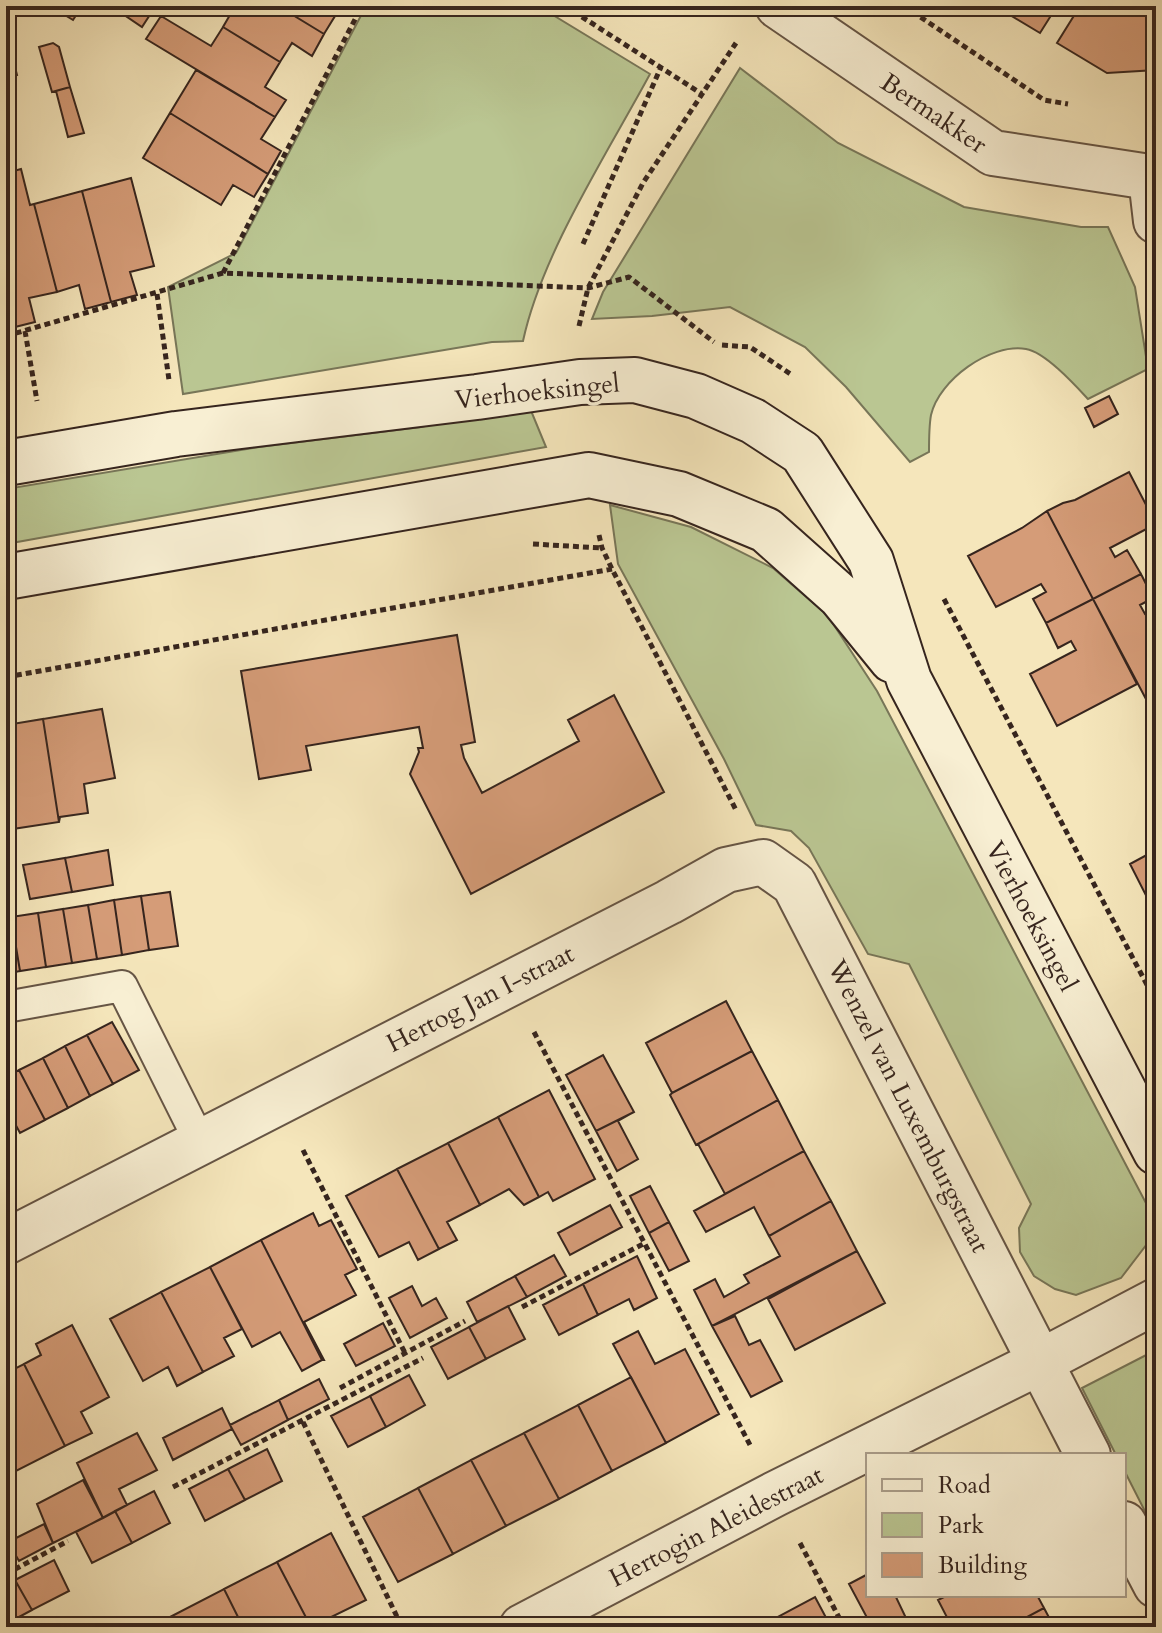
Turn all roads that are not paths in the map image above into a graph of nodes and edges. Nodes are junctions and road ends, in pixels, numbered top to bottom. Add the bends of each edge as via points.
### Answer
1 (778, 6) edge
2 (1153, 178) edge
3 (1156, 221) edge
4 (27, 460) edge
5 (6, 577) edge
6 (909, 680) junction
7 (763, 862) joint
8 (6, 1007) edge
9 (200, 1142) junction
10 (1156, 1152) edge
11 (6, 1242) edge
12 (1156, 1301) edge
13 (1040, 1362) junction
14 (1087, 1453) edge
15 (1126, 1528) edge
16 (1156, 1585) edge
17 (522, 1627) edge

1 - 2 street, Bermakker via 993,153
2 - 3 street
4 - 6 street, Vierhoeksingel via 176,434 580,382 635,380 696,396 753,421 802,453 871,561
5 - 6 street, Vierhoeksingel via 589,475 679,494 766,530 840,596
6 - 10 street, Vierhoeksingel
7 - 9 street, Hertog Jan I-straat via 726,870
7 - 13 street, Wenzel van Luxemburgstraat via 794,884
8 - 9 lane via 122,986
9 - 11 street, Hertog Jan I-straat
12 - 13 street
13 - 14 street, Wenzel van Luxemburgstraat
13 - 17 street, Hertogin Aleidestraat
15 - 16 street

